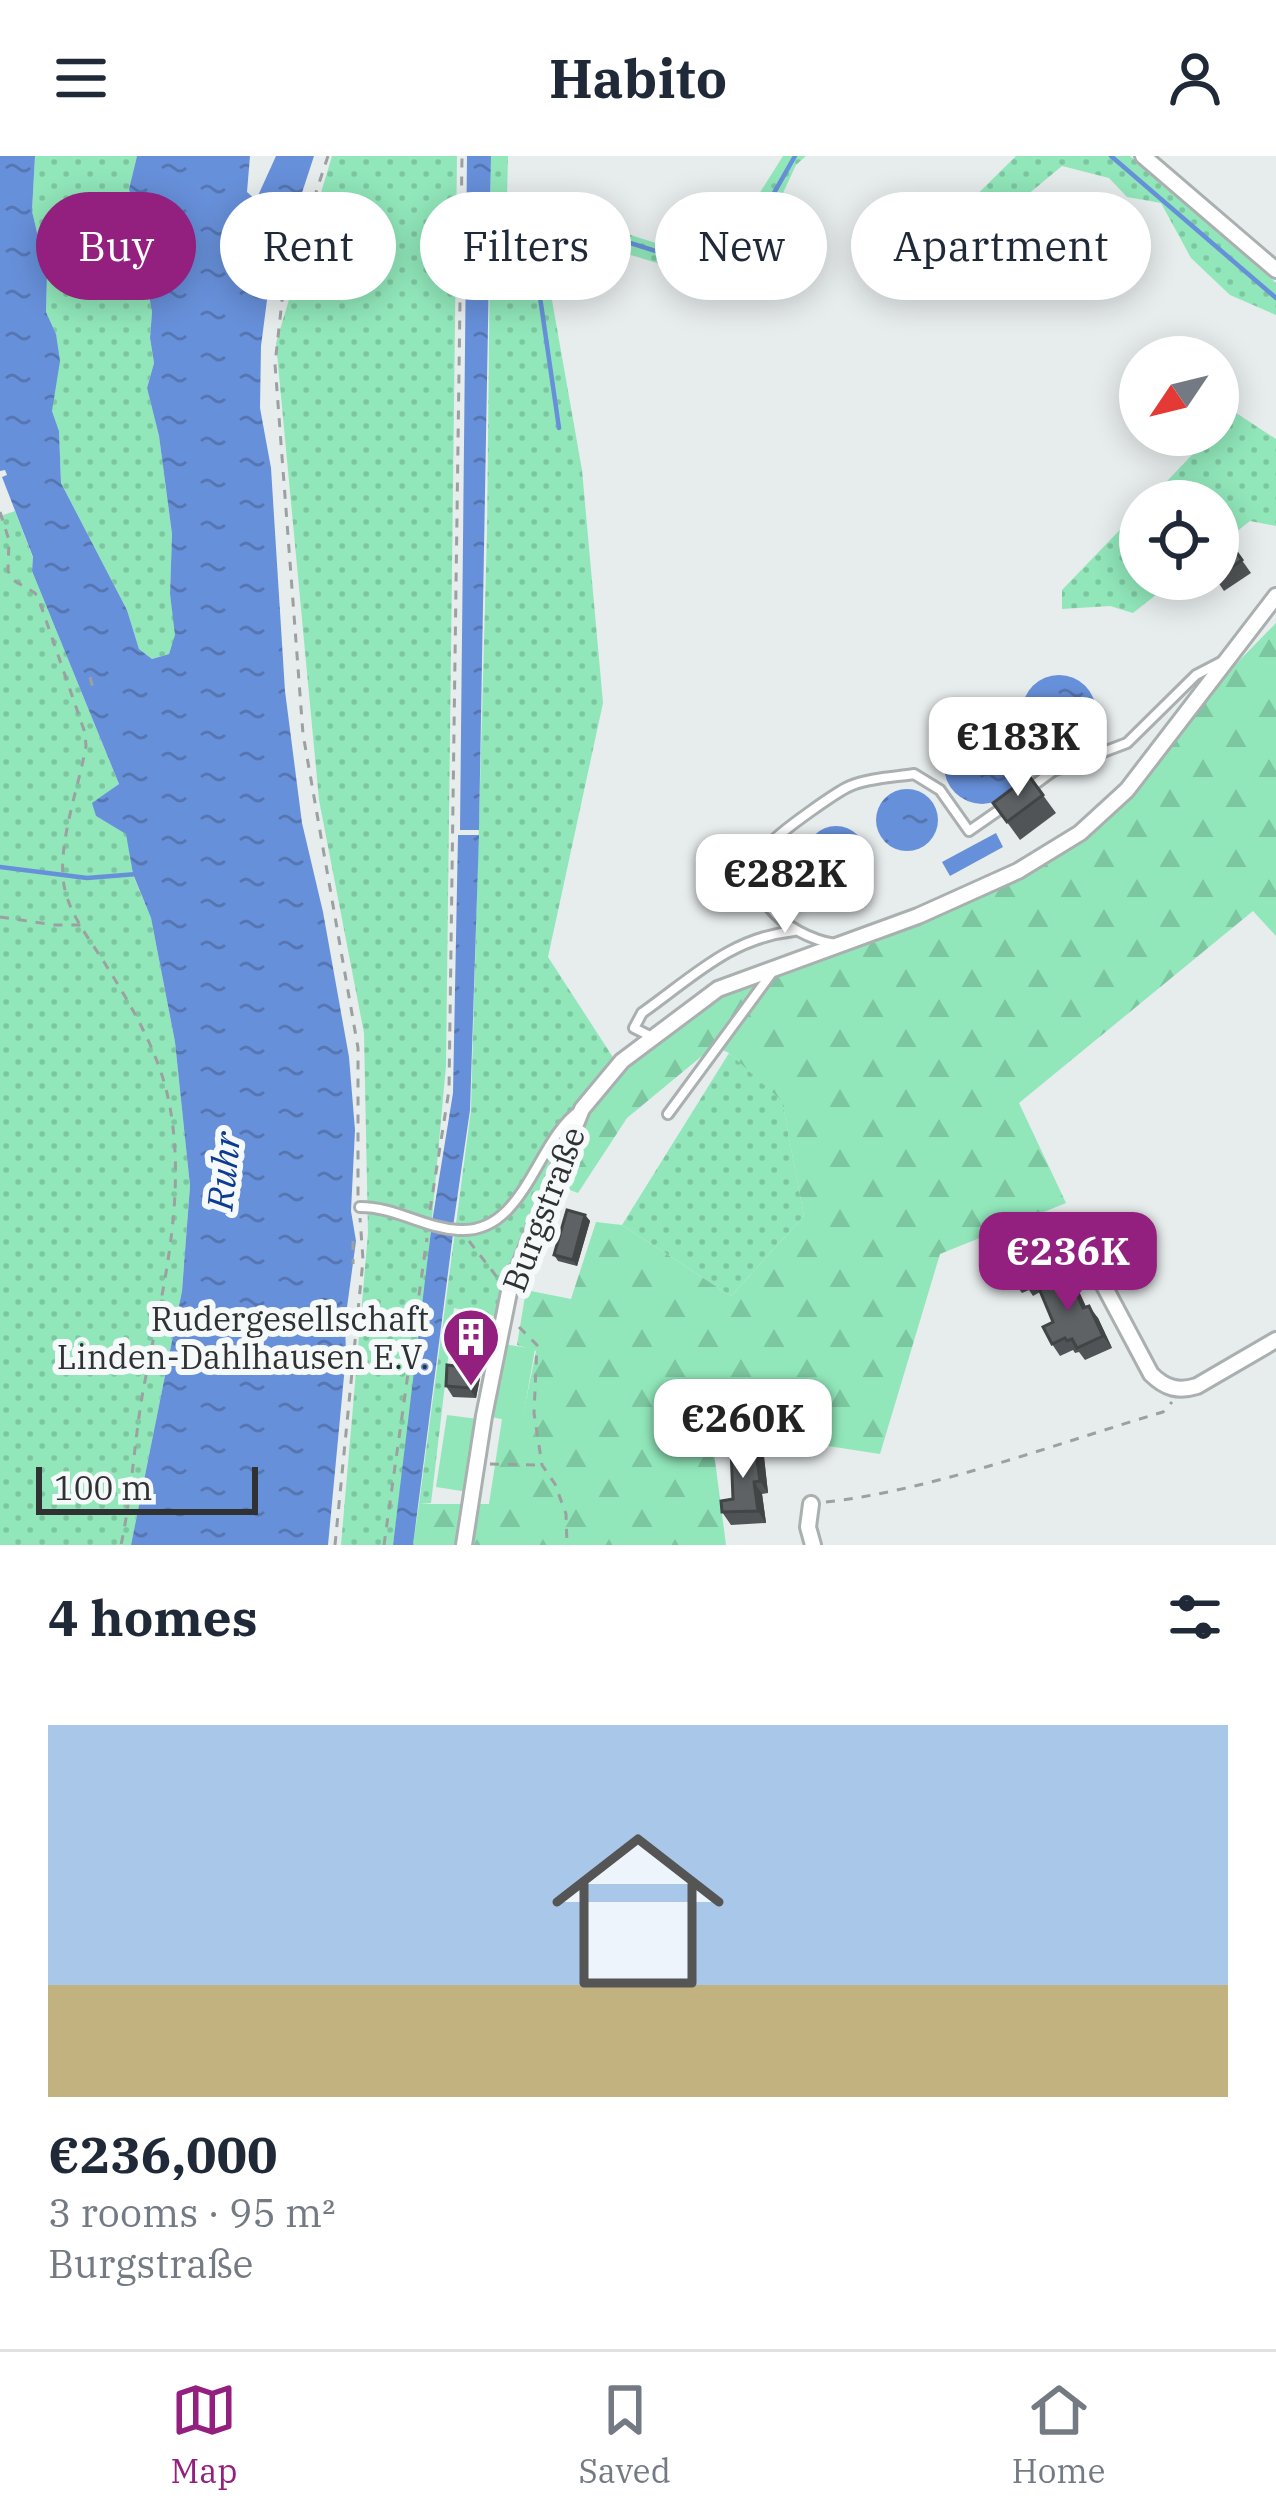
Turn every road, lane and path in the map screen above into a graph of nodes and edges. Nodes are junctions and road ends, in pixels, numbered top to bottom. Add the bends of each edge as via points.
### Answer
1 (328, 156) edge
2 (462, 156) edge
3 (1143, 156) edge
4 (1276, 270) edge
5 (0, 512) edge
6 (1276, 596) edge
7 (1228, 658) junction
8 (80, 686) dead end
9 (94, 692) dead end
10 (0, 917) edge
11 (81, 925) junction
12 (795, 931) junction
13 (840, 945) junction
14 (779, 964) junction
15 (653, 1038) junction
16 (581, 1109) junction
17 (668, 1114) dead end
18 (360, 1208) junction
19 (428, 1225) junction
20 (461, 1230) junction
21 (352, 1241) dead end
22 (1086, 1252) dead end
23 (353, 1254) junction
24 (363, 1254) junction
25 (352, 1264) dead end
26 (508, 1292) junction
27 (505, 1312) junction
28 (1276, 1340) edge
29 (1172, 1389) junction
30 (476, 1464) junction
31 (542, 1465) junction
32 (811, 1504) joint
33 (121, 1545) edge
34 (335, 1545) edge
35 (384, 1545) edge
36 (464, 1545) edge
37 (567, 1545) edge
38 (813, 1545) edge

1 - 18 path via 283,292 275,364 303,734 358,1048
2 - 19 path via 449,1090
3 - 4 street
5 - 11 path via 6,562 13,580 39,600 85,733 64,868
6 - 7 street, Burgstraße
7 - 12 lane via 1196,675 1127,743 1053,771 969,831 940,790 914,774 851,785 772,842 758,874 769,912
7 - 13 street, Burgstraße via 1127,790 1080,833 1018,871
8 - 9 path via 90,680
10 - 11 path
11 - 33 path via 155,1058 174,1138 171,1242
12 - 13 lane
12 - 15 lane via 738,944 642,1013 634,1028
13 - 14 street, Burgstraße
14 - 15 street, Burgstraße via 718,989
14 - 17 lane
15 - 16 street, Burgstraße
16 - 20 lane via 506,1210
16 - 26 street, Burgstraße
18 - 19 lane via 389,1208
18 - 24 path
19 - 20 lane
19 - 35 path
20 - 26 path
21 - 23 path
22 - 29 street via 1150,1374
23 - 24 path
23 - 25 path
24 - 34 path
26 - 27 street, Burgstraße
27 - 30 street, Burgstraße
27 - 31 path via 537,1345
28 - 29 street via 1197,1386
29 - 32 path via 1163,1412 924,1482
30 - 31 path
30 - 36 street, Burgstraße
31 - 37 path via 566,1514
32 - 38 street

